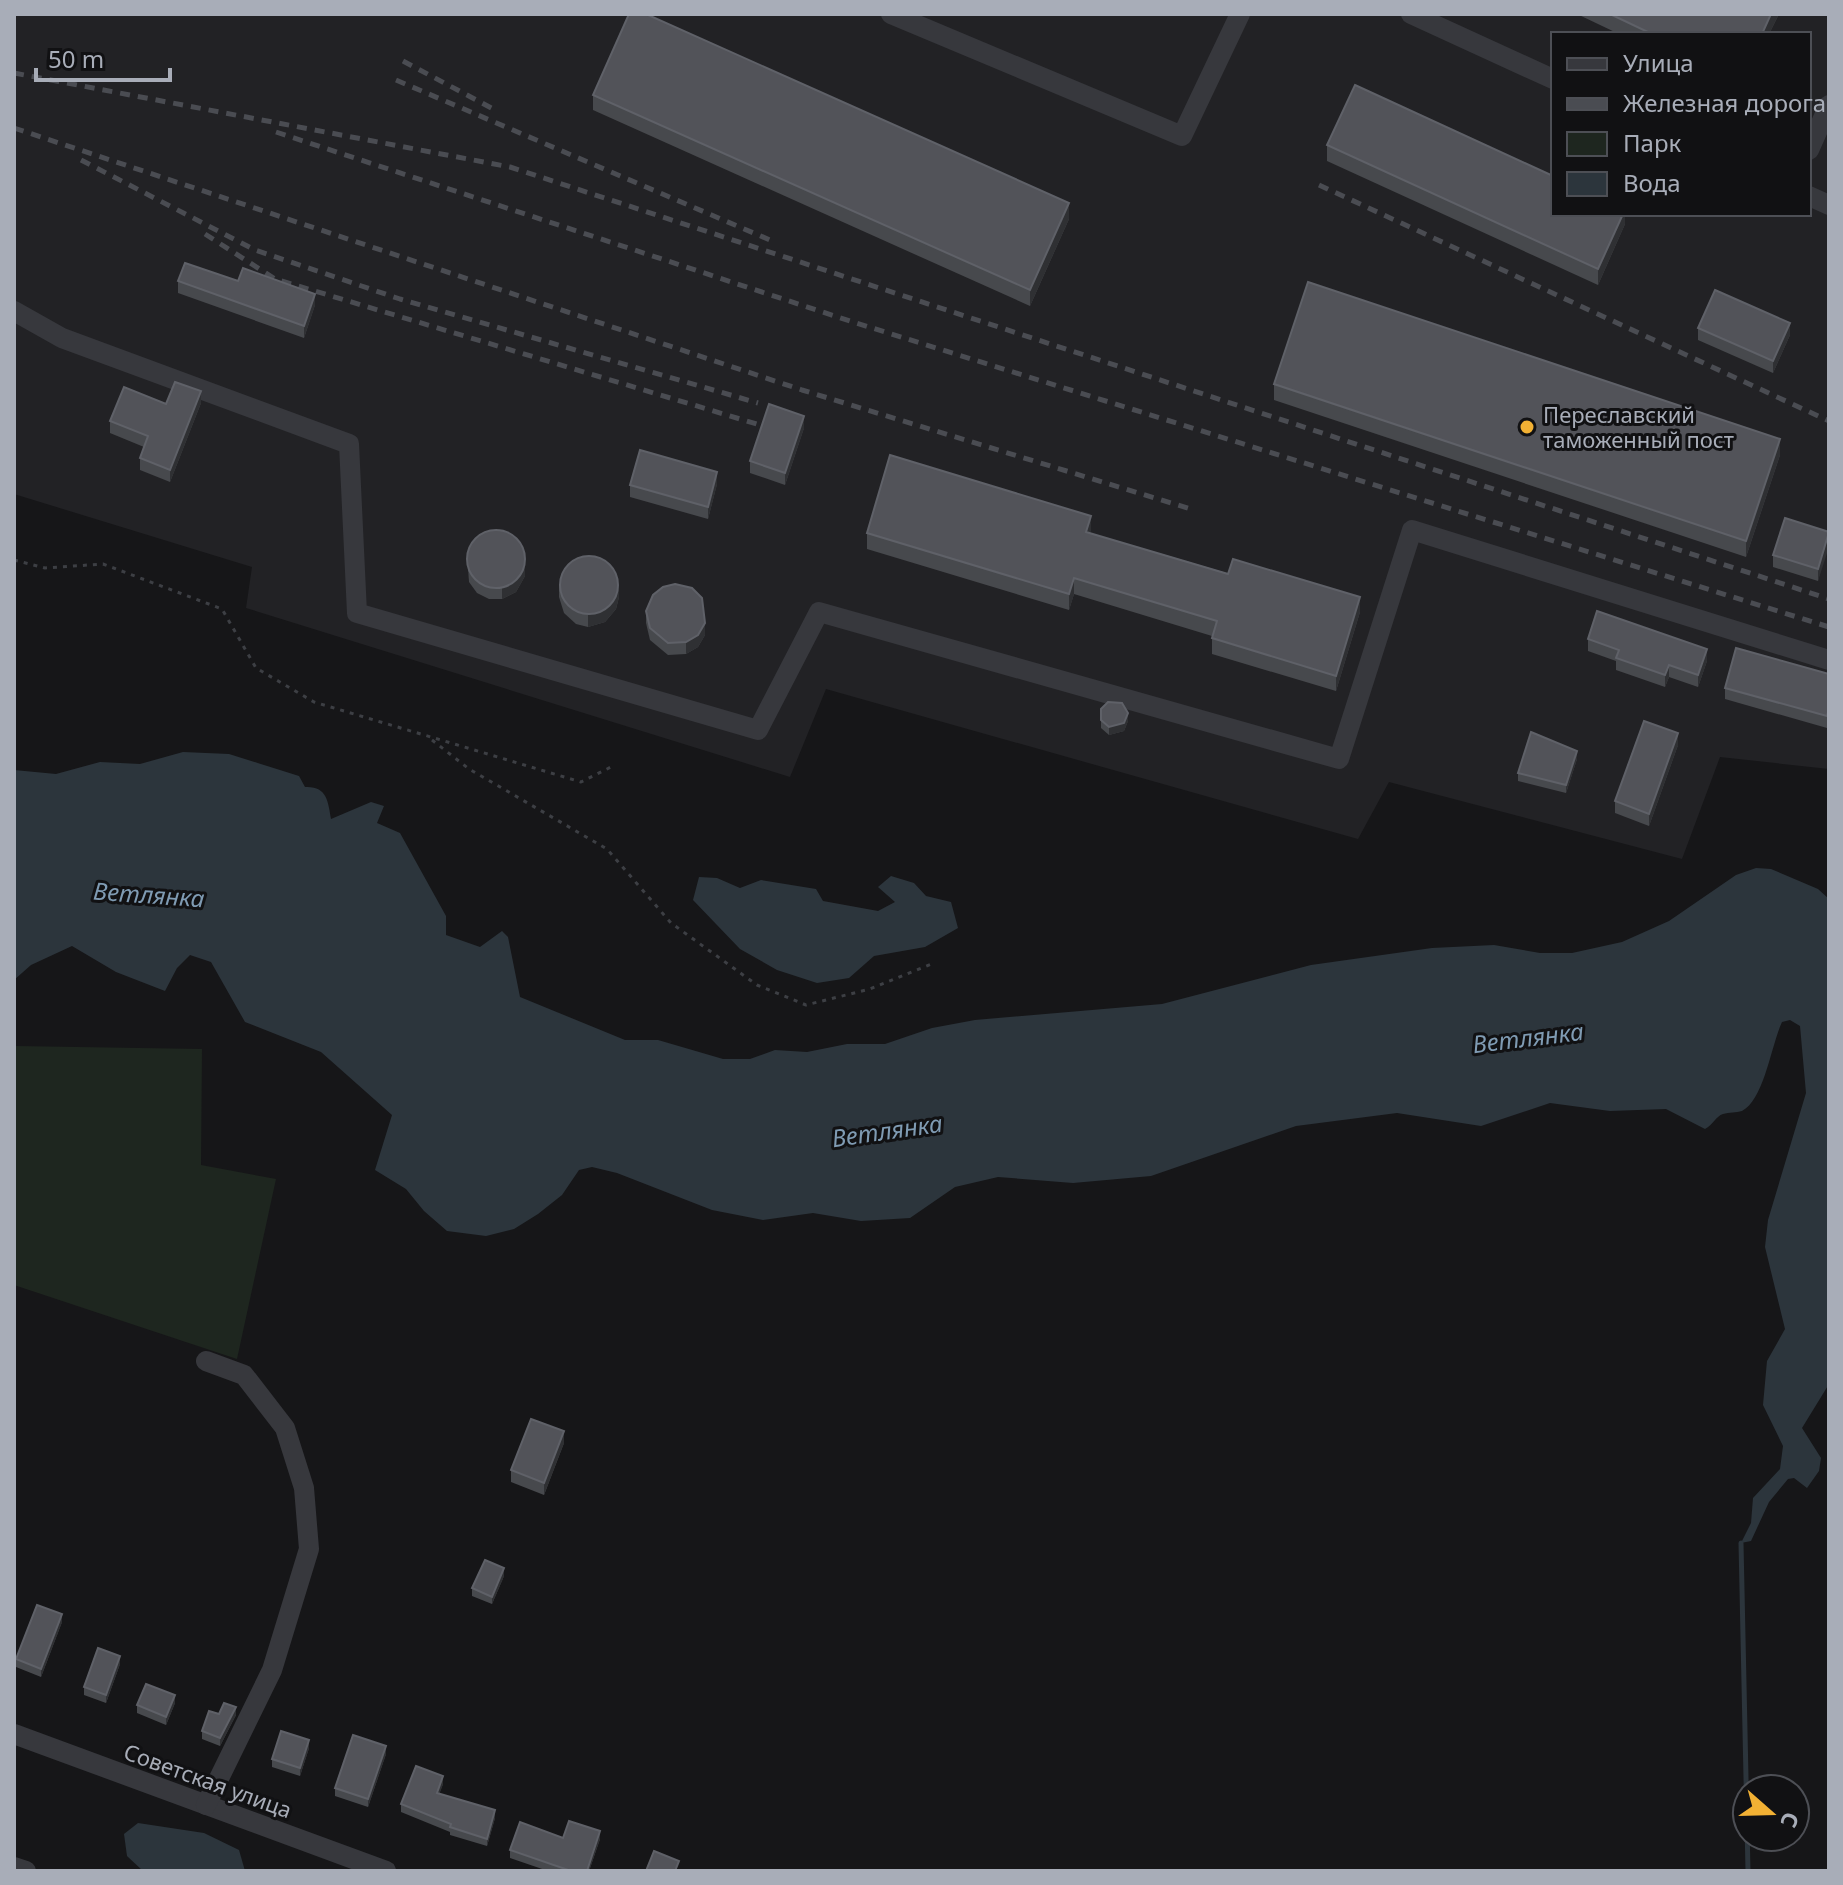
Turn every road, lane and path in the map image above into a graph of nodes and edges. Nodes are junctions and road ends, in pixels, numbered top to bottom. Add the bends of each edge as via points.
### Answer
1 (891, 14) edge
2 (1240, 14) edge
3 (1411, 14) edge
4 (1551, 78) edge
5 (1829, 105) edge
6 (1811, 146) edge
7 (14, 311) edge
8 (14, 560) edge
9 (1829, 660) edge
10 (429, 737) junction
11 (613, 766) dead end
12 (934, 963) dead end
13 (206, 1361) dead end
14 (14, 1734) edge
15 (206, 1805) junction
16 (14, 1867) edge
17 (26, 1871) edge
18 (386, 1871) edge

1 - 2 street via 1182,136
3 - 4 street
5 - 6 street
7 - 9 street via 62,338 349,444 357,613 758,730 819,612 1339,759 1412,530
8 - 10 path via 45,568 103,564 222,609 256,668 314,702
10 - 11 path via 581,782
10 - 12 path via 469,769 607,849 671,923 757,985 806,1005 870,989
13 - 15 street via 244,1375 285,1428 304,1488 309,1549 272,1670
14 - 15 street, Советская улица
15 - 18 street, Советская улица
16 - 17 street

